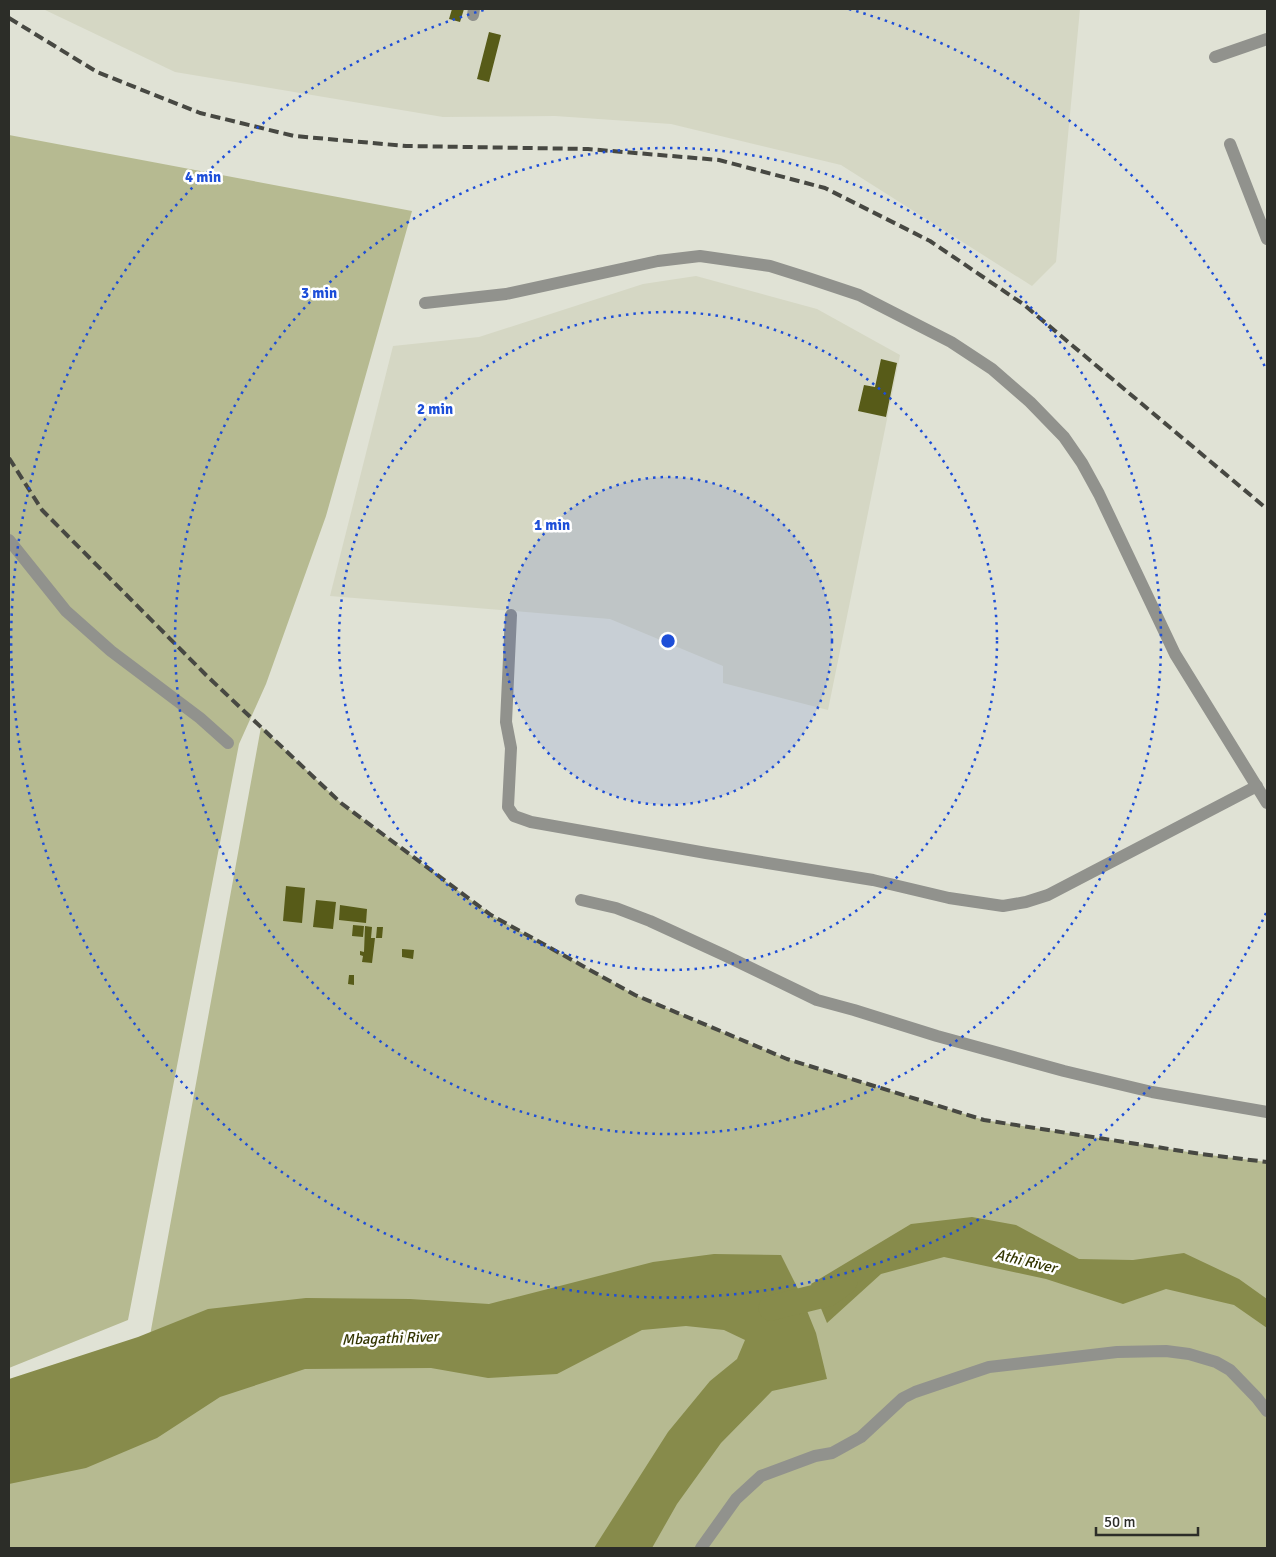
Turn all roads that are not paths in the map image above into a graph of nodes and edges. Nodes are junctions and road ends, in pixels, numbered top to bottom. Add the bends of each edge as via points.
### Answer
1 (1267, 39) edge
2 (1215, 57) dead end
3 (1230, 144) dead end
4 (1267, 238) edge
5 (425, 303) dead end
6 (9, 540) edge
7 (510, 615) dead end
8 (228, 742) dead end
9 (1257, 786) junction
10 (1267, 804) edge
11 (581, 900) dead end
12 (1267, 1112) edge
13 (1267, 1411) edge
14 (701, 1548) edge

1 - 2 street
3 - 4 street
5 - 9 street via 506,294 658,261 700,256 770,266 859,295 951,342 992,369 1030,402 1064,438 1082,463 1175,654
6 - 8 street via 66,611 111,651
7 - 9 street via 506,722 511,748 508,807 514,816 531,822 873,880 949,898 1003,906 1048,895
9 - 10 street
11 - 12 street via 616,908 650,921 817,1000 1064,1071 1152,1092
13 - 14 street via 1230,1370 1189,1354 1117,1352 989,1367 903,1398 861,1437 832,1453 760,1476 736,1500

